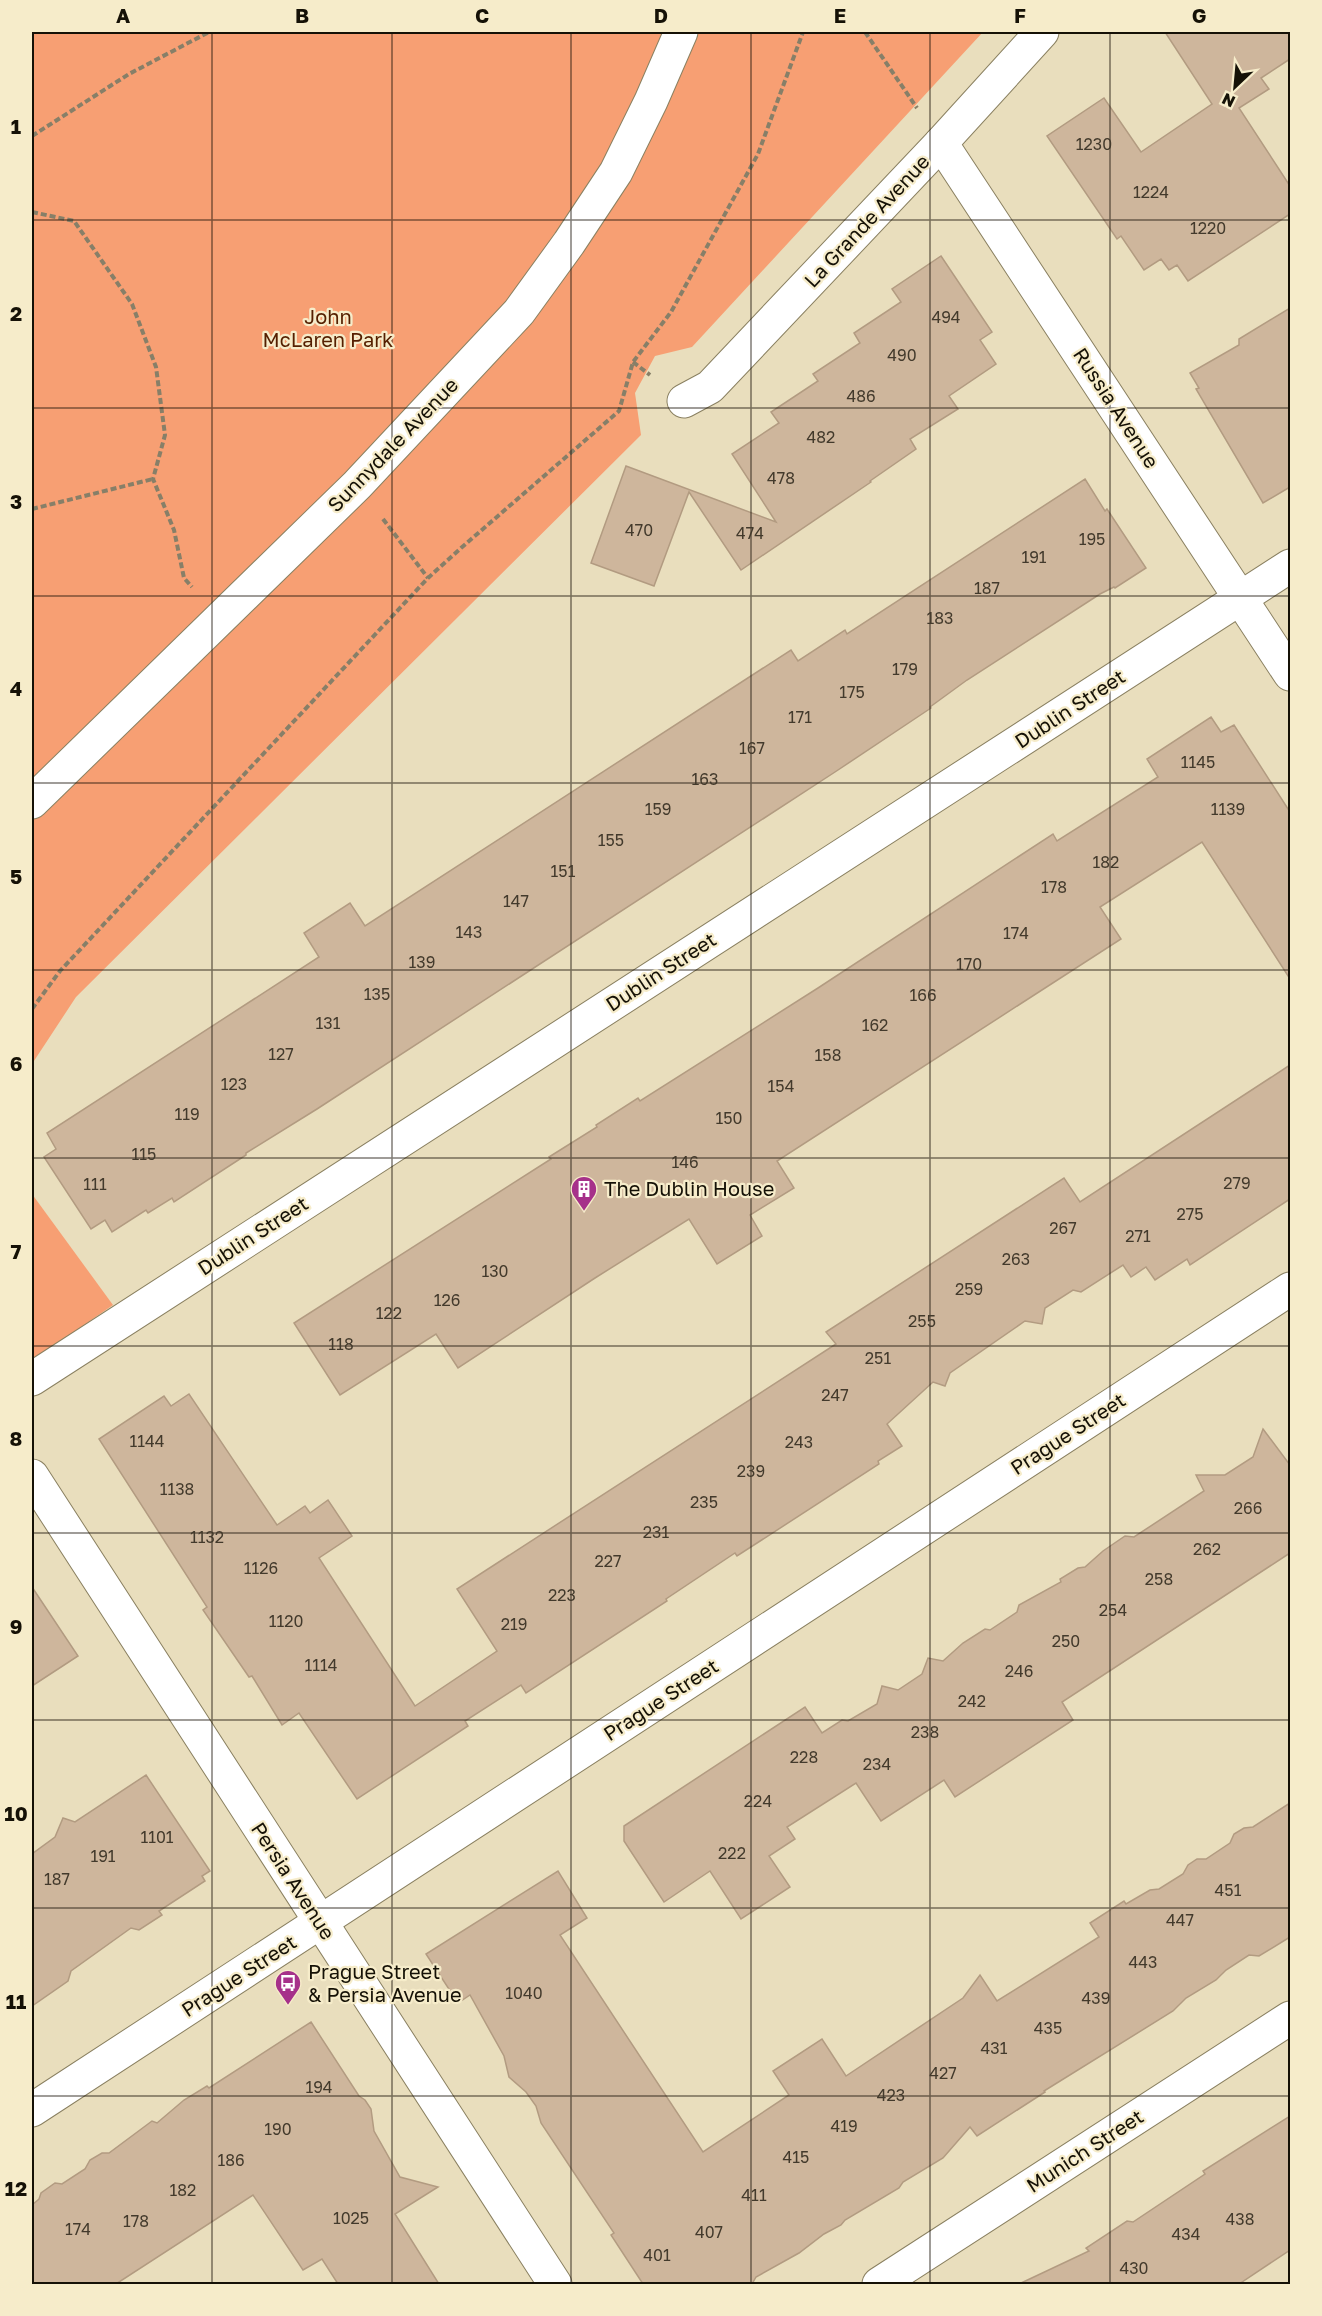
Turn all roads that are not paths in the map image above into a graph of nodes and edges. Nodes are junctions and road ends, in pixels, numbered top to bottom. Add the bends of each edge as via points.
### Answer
1 (681, 32) edge
2 (1042, 32) edge
3 (941, 143) junction
4 (684, 401) dead end
5 (1290, 566) edge
6 (1242, 598) junction
7 (1290, 674) edge
8 (32, 802) edge
9 (1290, 1289) edge
10 (32, 1378) edge
11 (32, 1476) edge
12 (320, 1923) junction
13 (1290, 2018) edge
14 (32, 2110) edge
15 (555, 2284) edge
16 (879, 2284) edge

1 - 8 street, Sunnydale Avenue via 616,172 519,312 357,485
2 - 3 street, La Grande Avenue
3 - 4 street, La Grande Avenue via 710,387
3 - 6 street, Russia Avenue
5 - 6 street, Dublin Street
6 - 7 street, Russia Avenue
6 - 10 street, Dublin Street
9 - 12 street, Prague Street
11 - 12 street, Persia Avenue
12 - 14 street, Prague Street
12 - 15 street, Persia Avenue
13 - 16 street, Munich Street

